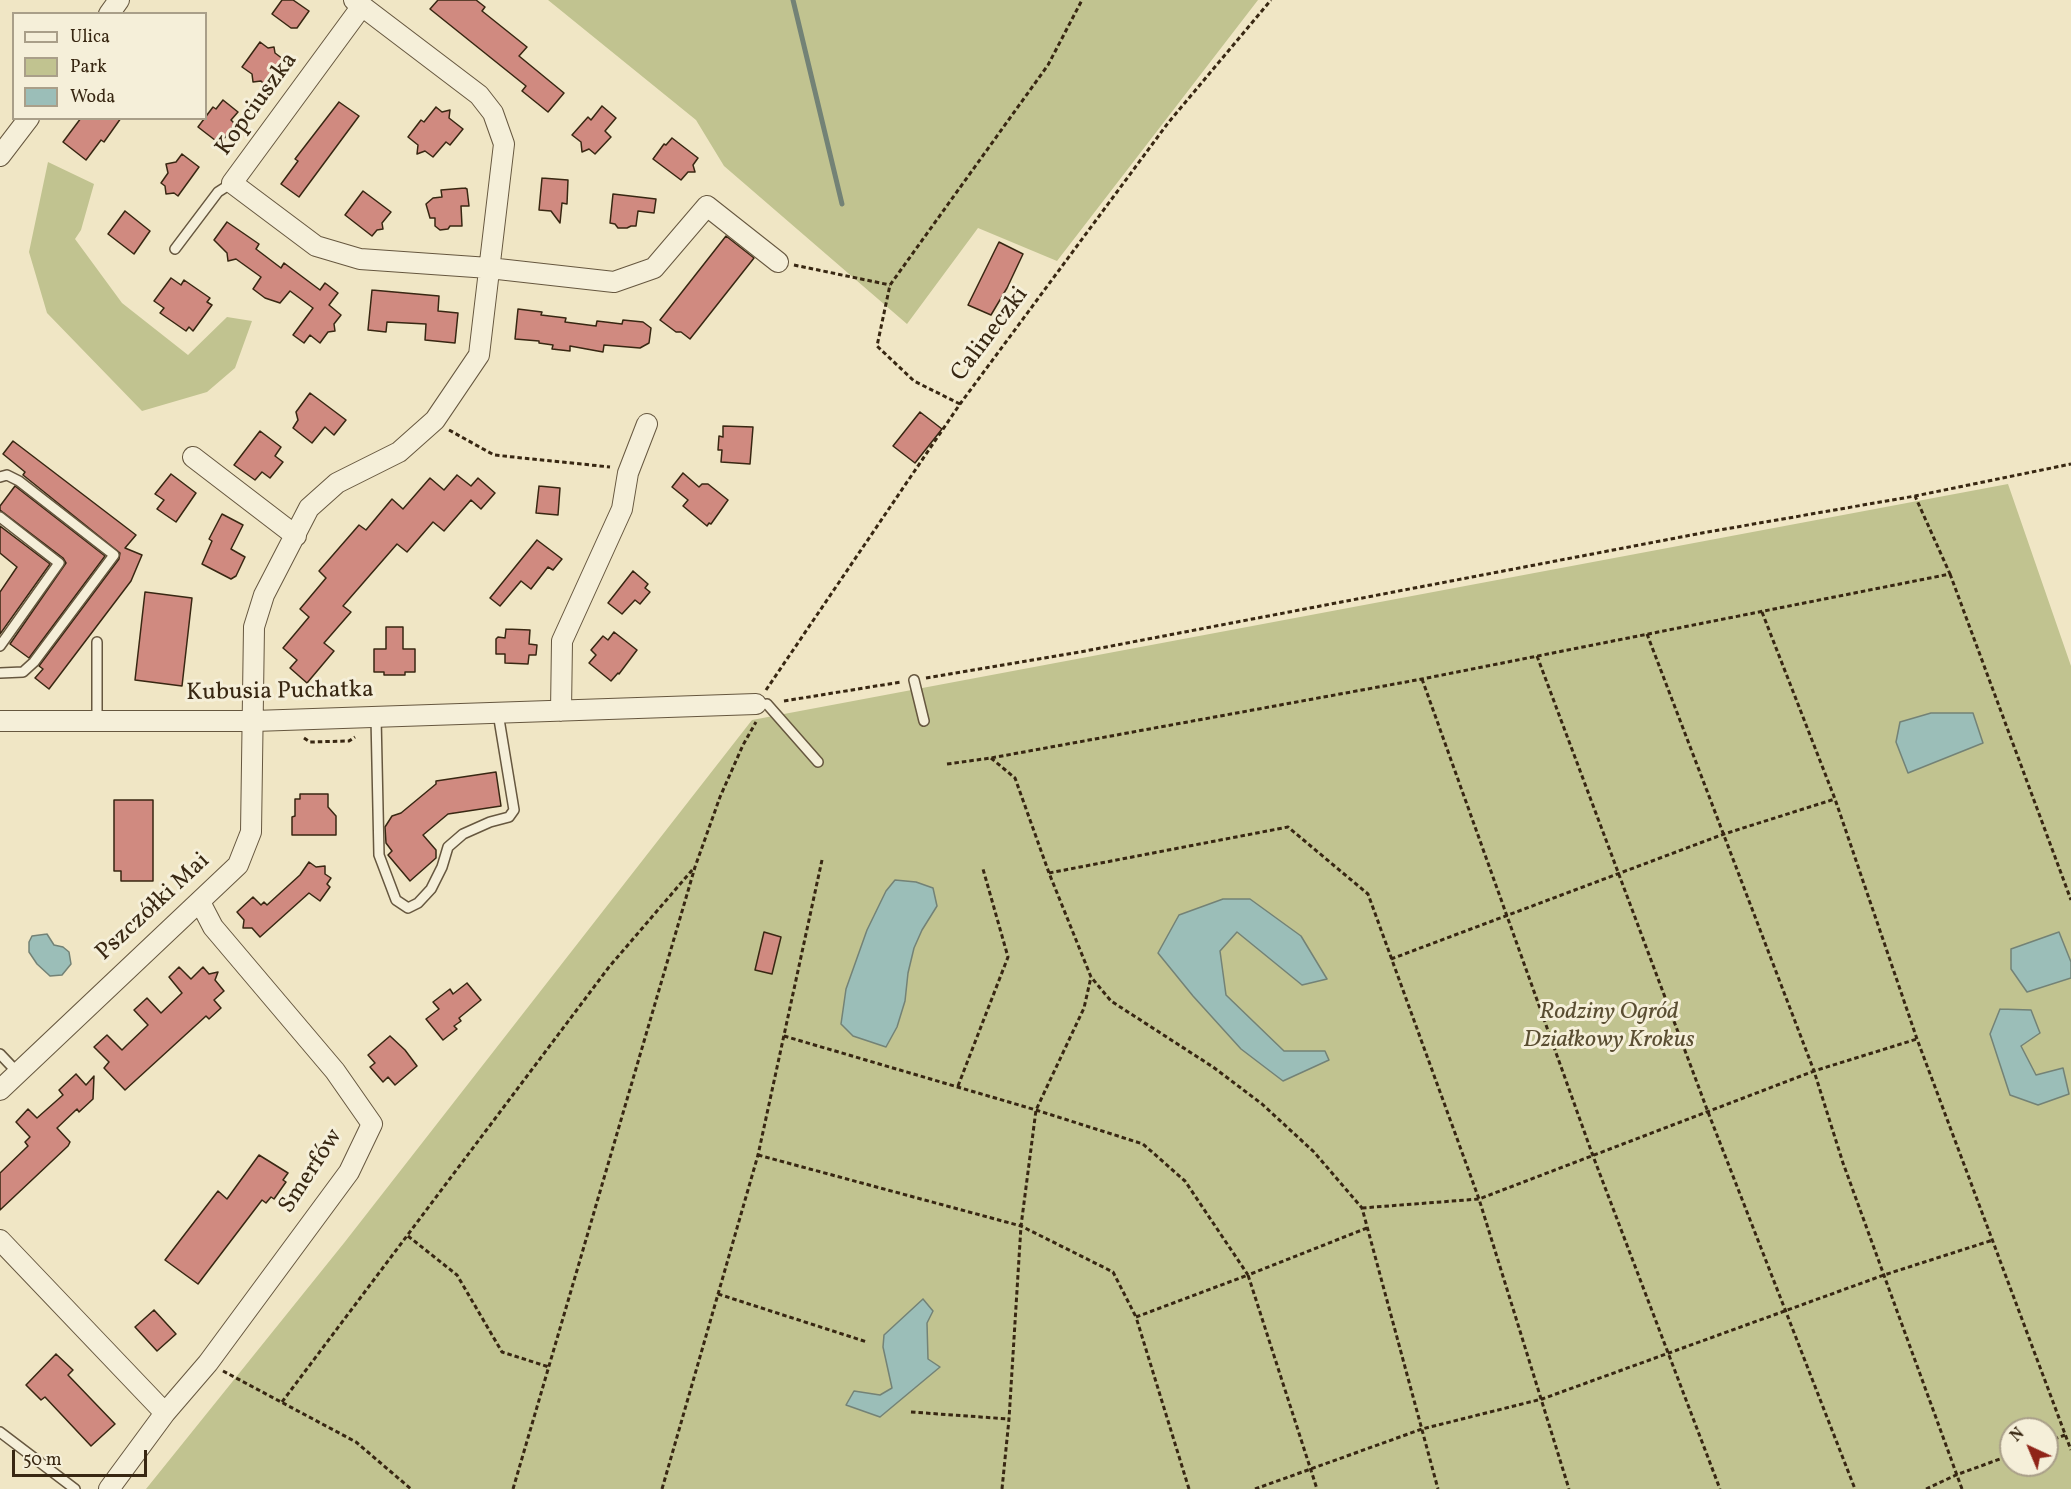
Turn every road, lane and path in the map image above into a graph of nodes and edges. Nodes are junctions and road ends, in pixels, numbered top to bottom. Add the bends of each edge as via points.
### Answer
1 (120, 0) edge
2 (1082, 0) edge
3 (1271, 0) edge
4 (358, 3) edge
5 (111, 12) edge
6 (27, 120) edge
7 (0, 156) edge
8 (232, 183) junction
9 (176, 249) dead end
10 (778, 261) joint
11 (489, 268) junction
12 (890, 285) junction
13 (960, 404) junction
14 (647, 424) dead end
15 (445, 427) dead end
16 (193, 457) dead end
17 (2071, 464) edge
18 (611, 476) dead end
19 (0, 477) edge
20 (1915, 496) junction
21 (0, 517) edge
22 (296, 536) junction
23 (1950, 574) junction
24 (1762, 612) junction
25 (1647, 634) junction
26 (97, 642) dead end
27 (0, 646) edge
28 (1537, 656) junction
29 (0, 673) edge
30 (1422, 679) junction
31 (914, 680) junction
32 (761, 704) junction
33 (561, 711) junction
34 (498, 713) junction
35 (376, 717) junction
36 (97, 720) junction
37 (0, 721) edge
38 (254, 721) junction
39 (924, 721) dead end
40 (991, 758) junction
41 (818, 762) dead end
42 (947, 764) dead end
43 (1835, 799) junction
44 (1724, 834) junction
45 (822, 860) dead end
46 (695, 867) junction
47 (983, 869) dead end
48 (1049, 873) junction
49 (1618, 873) junction
50 (2071, 900) edge
51 (200, 902) junction
52 (1506, 915) junction
53 (1391, 959) junction
54 (1091, 976) junction
55 (784, 1036) junction
56 (1917, 1039) junction
57 (0, 1054) edge
58 (1814, 1071) junction
59 (18, 1073) junction
60 (958, 1086) junction
61 (0, 1090) edge
62 (1036, 1110) junction
63 (1708, 1112) junction
64 (758, 1155) junction
65 (1593, 1156) junction
66 (1479, 1199) junction
67 (1362, 1208) junction
68 (1021, 1226) junction
69 (1367, 1228) junction
70 (408, 1236) junction
71 (0, 1240) edge
72 (1994, 1240) junction
73 (1248, 1275) junction
74 (1884, 1275) junction
75 (718, 1294) junction
76 (1785, 1310) junction
77 (1136, 1317) junction
78 (867, 1342) dead end
79 (1668, 1353) junction
80 (208, 1363) junction
81 (549, 1367) junction
82 (1542, 1398) junction
83 (282, 1402) junction
84 (911, 1412) dead end
85 (165, 1413) junction
86 (1010, 1419) junction
87 (1422, 1429) junction
88 (0, 1432) edge
89 (2065, 1435) junction
90 (2059, 1437) edge
91 (2071, 1450) edge
92 (1999, 1459) edge
93 (1311, 1470) junction
94 (1956, 1475) junction
95 (75, 1489) edge
96 (109, 1489) edge
97 (411, 1489) edge
98 (513, 1489) edge
99 (662, 1489) edge
100 (1002, 1489) edge
101 (1189, 1489) edge
102 (1256, 1489) edge
103 (1317, 1489) edge
104 (1438, 1489) edge
105 (1569, 1489) edge
106 (1720, 1489) edge
107 (1855, 1489) edge
108 (1926, 1489) edge
109 (1962, 1489) edge

1 - 5 street
2 - 12 path via 1048,65
3 - 13 path, Calineczki via 1168,123
4 - 8 street, Kopciuszka
4 - 11 street, Pszczółki Mai via 479,95 493,113 504,144
6 - 7 street
8 - 9 lane via 218,192
8 - 11 street, Kopciuszka via 316,246 360,259
10 - 11 street, Kopciuszka via 706,206 654,268 614,282
10 - 12 path
11 - 22 street, Pszczółki Mai via 479,356 435,420 399,452 337,483 309,508
12 - 13 path via 877,346 914,381
13 - 32 path, Calineczki
14 - 33 street via 628,473 622,509 562,641
15 - 18 path via 494,455 611,467
16 - 22 street
17 - 20 path
19 - 29 lane via 7,475 19,481 114,555 34,663 24,672
20 - 23 path
20 - 31 path
21 - 27 lane via 59,563
22 - 38 street, Pszczółki Mai via 264,595 254,627
23 - 24 path
23 - 50 path
24 - 25 path
24 - 43 path
25 - 28 path
25 - 44 path
26 - 36 lane
28 - 30 path
28 - 49 path
30 - 40 path
30 - 52 path
31 - 32 path
31 - 39 lane
32 - 33 street, Kubusia Puchatka
32 - 41 lane
32 - 46 path, Calineczki
33 - 34 street, Kubusia Puchatka
34 - 35 street, Kubusia Puchatka
34 - 35 lane via 514,810 509,817 463,834 448,846 431,889 408,908 396,900 379,855
35 - 38 street, Kubusia Puchatka
36 - 37 street, Kubusia Puchatka
36 - 38 street, Kubusia Puchatka
38 - 51 street, Pszczółki Mai via 251,832 238,865
40 - 42 path
40 - 48 path via 1015,778
43 - 44 path
43 - 56 path
44 - 49 path
44 - 58 path
45 - 55 path
46 - 70 path via 609,967
46 - 81 path, Calineczki
47 - 60 path via 1008,957
48 - 53 path via 1288,827 1368,894
48 - 54 path
49 - 52 path
49 - 63 path
51 - 59 street, Pszczółki Mai
51 - 80 street, Smerfów via 213,927 334,1071 372,1124 349,1172
52 - 53 path
52 - 65 path
53 - 66 path
54 - 62 path via 1084,1008
54 - 67 path via 1111,1001 1213,1066 1262,1104 1314,1152
55 - 60 path
55 - 64 path
56 - 58 path
56 - 72 path
57 - 59 lane
58 - 63 path
58 - 74 path
59 - 61 street, Pszczółki Mai
60 - 62 path
62 - 68 path
62 - 73 path via 1143,1144 1185,1182
63 - 65 path
63 - 76 path
64 - 68 path
64 - 75 path
65 - 66 path
65 - 79 path
66 - 67 path
66 - 82 path
67 - 69 path
68 - 77 path via 1113,1272
68 - 86 path
69 - 73 path
69 - 87 path
70 - 81 path via 457,1275 502,1352
70 - 83 path
71 - 85 street
72 - 74 path
72 - 89 path
73 - 77 path
73 - 93 path
74 - 76 path
74 - 94 path
75 - 78 path
75 - 99 path
76 - 79 path
76 - 107 path
77 - 101 path
79 - 82 path
79 - 106 path
80 - 83 path
80 - 85 street, Smerfów
81 - 98 path, Calineczki
82 - 87 path
82 - 105 path
83 - 97 path via 356,1442
84 - 86 path
85 - 96 street, Smerfów
86 - 100 path
87 - 93 path
87 - 104 path
88 - 95 lane
89 - 90 path
89 - 91 path
92 - 94 path
93 - 102 path
93 - 103 path
94 - 108 path
94 - 109 path

